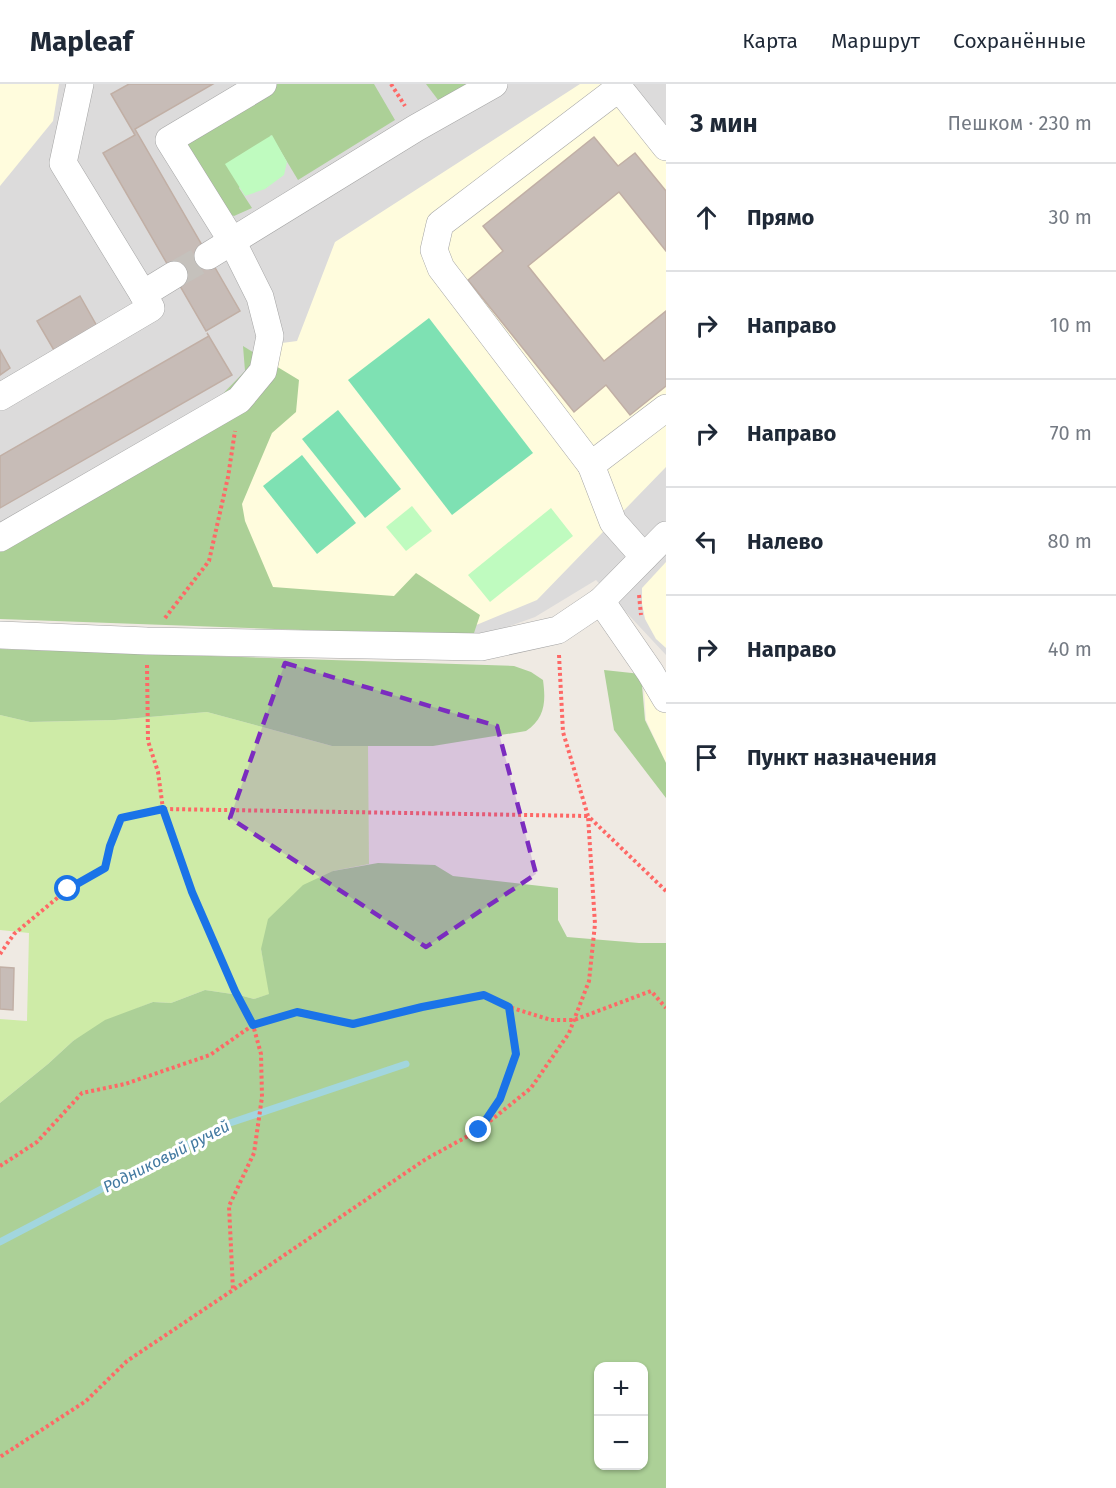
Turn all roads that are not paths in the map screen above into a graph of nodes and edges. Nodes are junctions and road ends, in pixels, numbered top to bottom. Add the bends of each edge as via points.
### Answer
1 (80, 84) edge
2 (263, 84) edge
3 (494, 84) edge
4 (666, 147) edge
5 (232, 241) junction
6 (208, 256) tunnel mouth
7 (174, 275) tunnel mouth
8 (143, 294) junction
9 (0, 397) edge
10 (666, 408) edge
11 (591, 465) junction
12 (666, 535) edge
13 (0, 538) edge
14 (644, 557) junction
15 (601, 602) junction
16 (0, 635) edge
17 (666, 699) edge

1 - 8 lane via 63,164
2 - 5 lane via 169,140
3 - 5 lane
4 - 11 lane via 619,88 440,224 434,250 441,268
5 - 6 lane
5 - 13 lane via 260,297 270,336 263,371 239,400
7 - 8 lane
8 - 9 lane via 150,308
10 - 11 lane
11 - 14 lane via 613,522
12 - 14 lane
14 - 15 lane
15 - 16 lane via 558,630 481,647
15 - 17 lane

